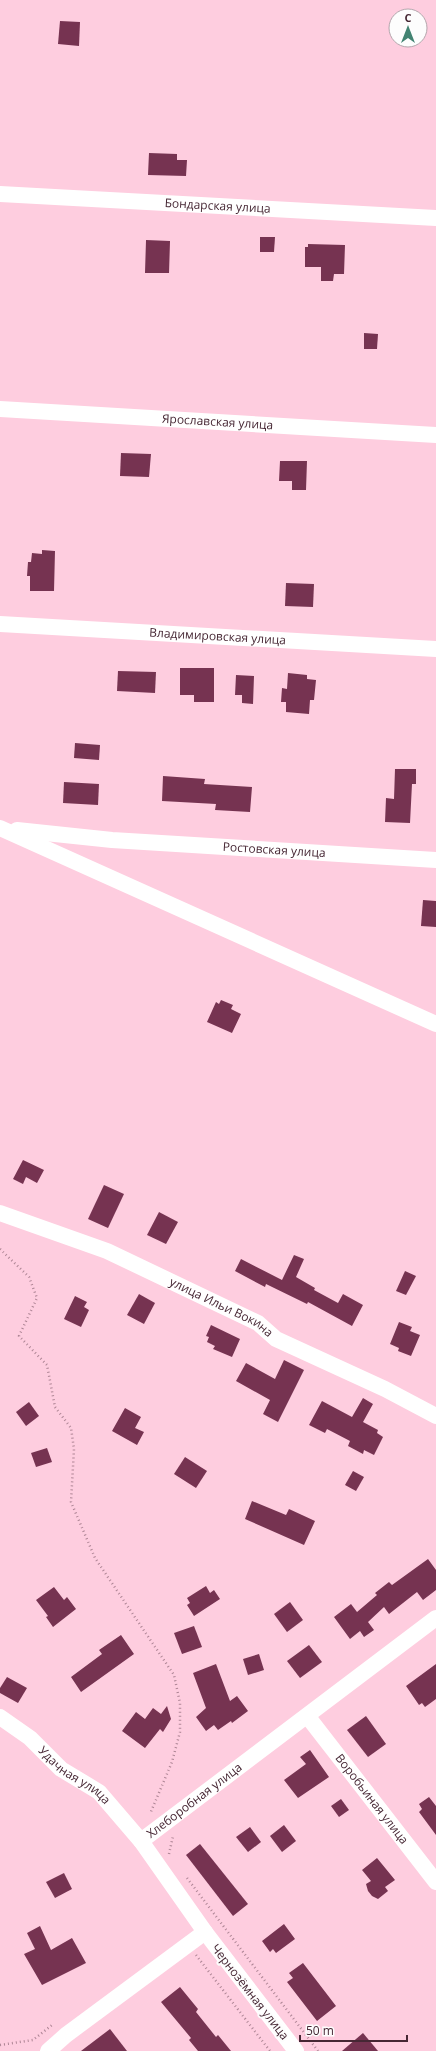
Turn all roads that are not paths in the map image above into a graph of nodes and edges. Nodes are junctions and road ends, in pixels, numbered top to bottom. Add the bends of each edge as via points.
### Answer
1 (0, 194) edge
2 (436, 218) edge
3 (0, 409) edge
4 (436, 435) edge
5 (0, 624) edge
6 (436, 649) edge
7 (1, 827) edge
8 (436, 860) edge
9 (436, 1024) edge
10 (0, 1213) edge
11 (436, 1416) edge
12 (436, 1618) edge
13 (308, 1716) junction
14 (0, 1717) edge
15 (140, 1841) junction
16 (436, 1882) edge
17 (205, 1932) junction
18 (48, 2051) edge
19 (296, 2051) edge

1 - 2 street, Бондарская улица
3 - 4 street, Ярославская улица
5 - 6 street, Владимировская улица
7 - 8 street, Ростовская улица via 112,840
7 - 9 street
10 - 11 street, улица Ильи Вокина via 107,1251 258,1323 276,1339 385,1389
12 - 13 street, Хлеборобная улица
13 - 15 street, Хлеборобная улица
13 - 16 street, Воробьиная улица
14 - 15 street, Удачная улица via 30,1738 61,1769 99,1792
15 - 17 street, Хлеборобная улица
17 - 18 street
17 - 19 street, Чернозёмная улица

